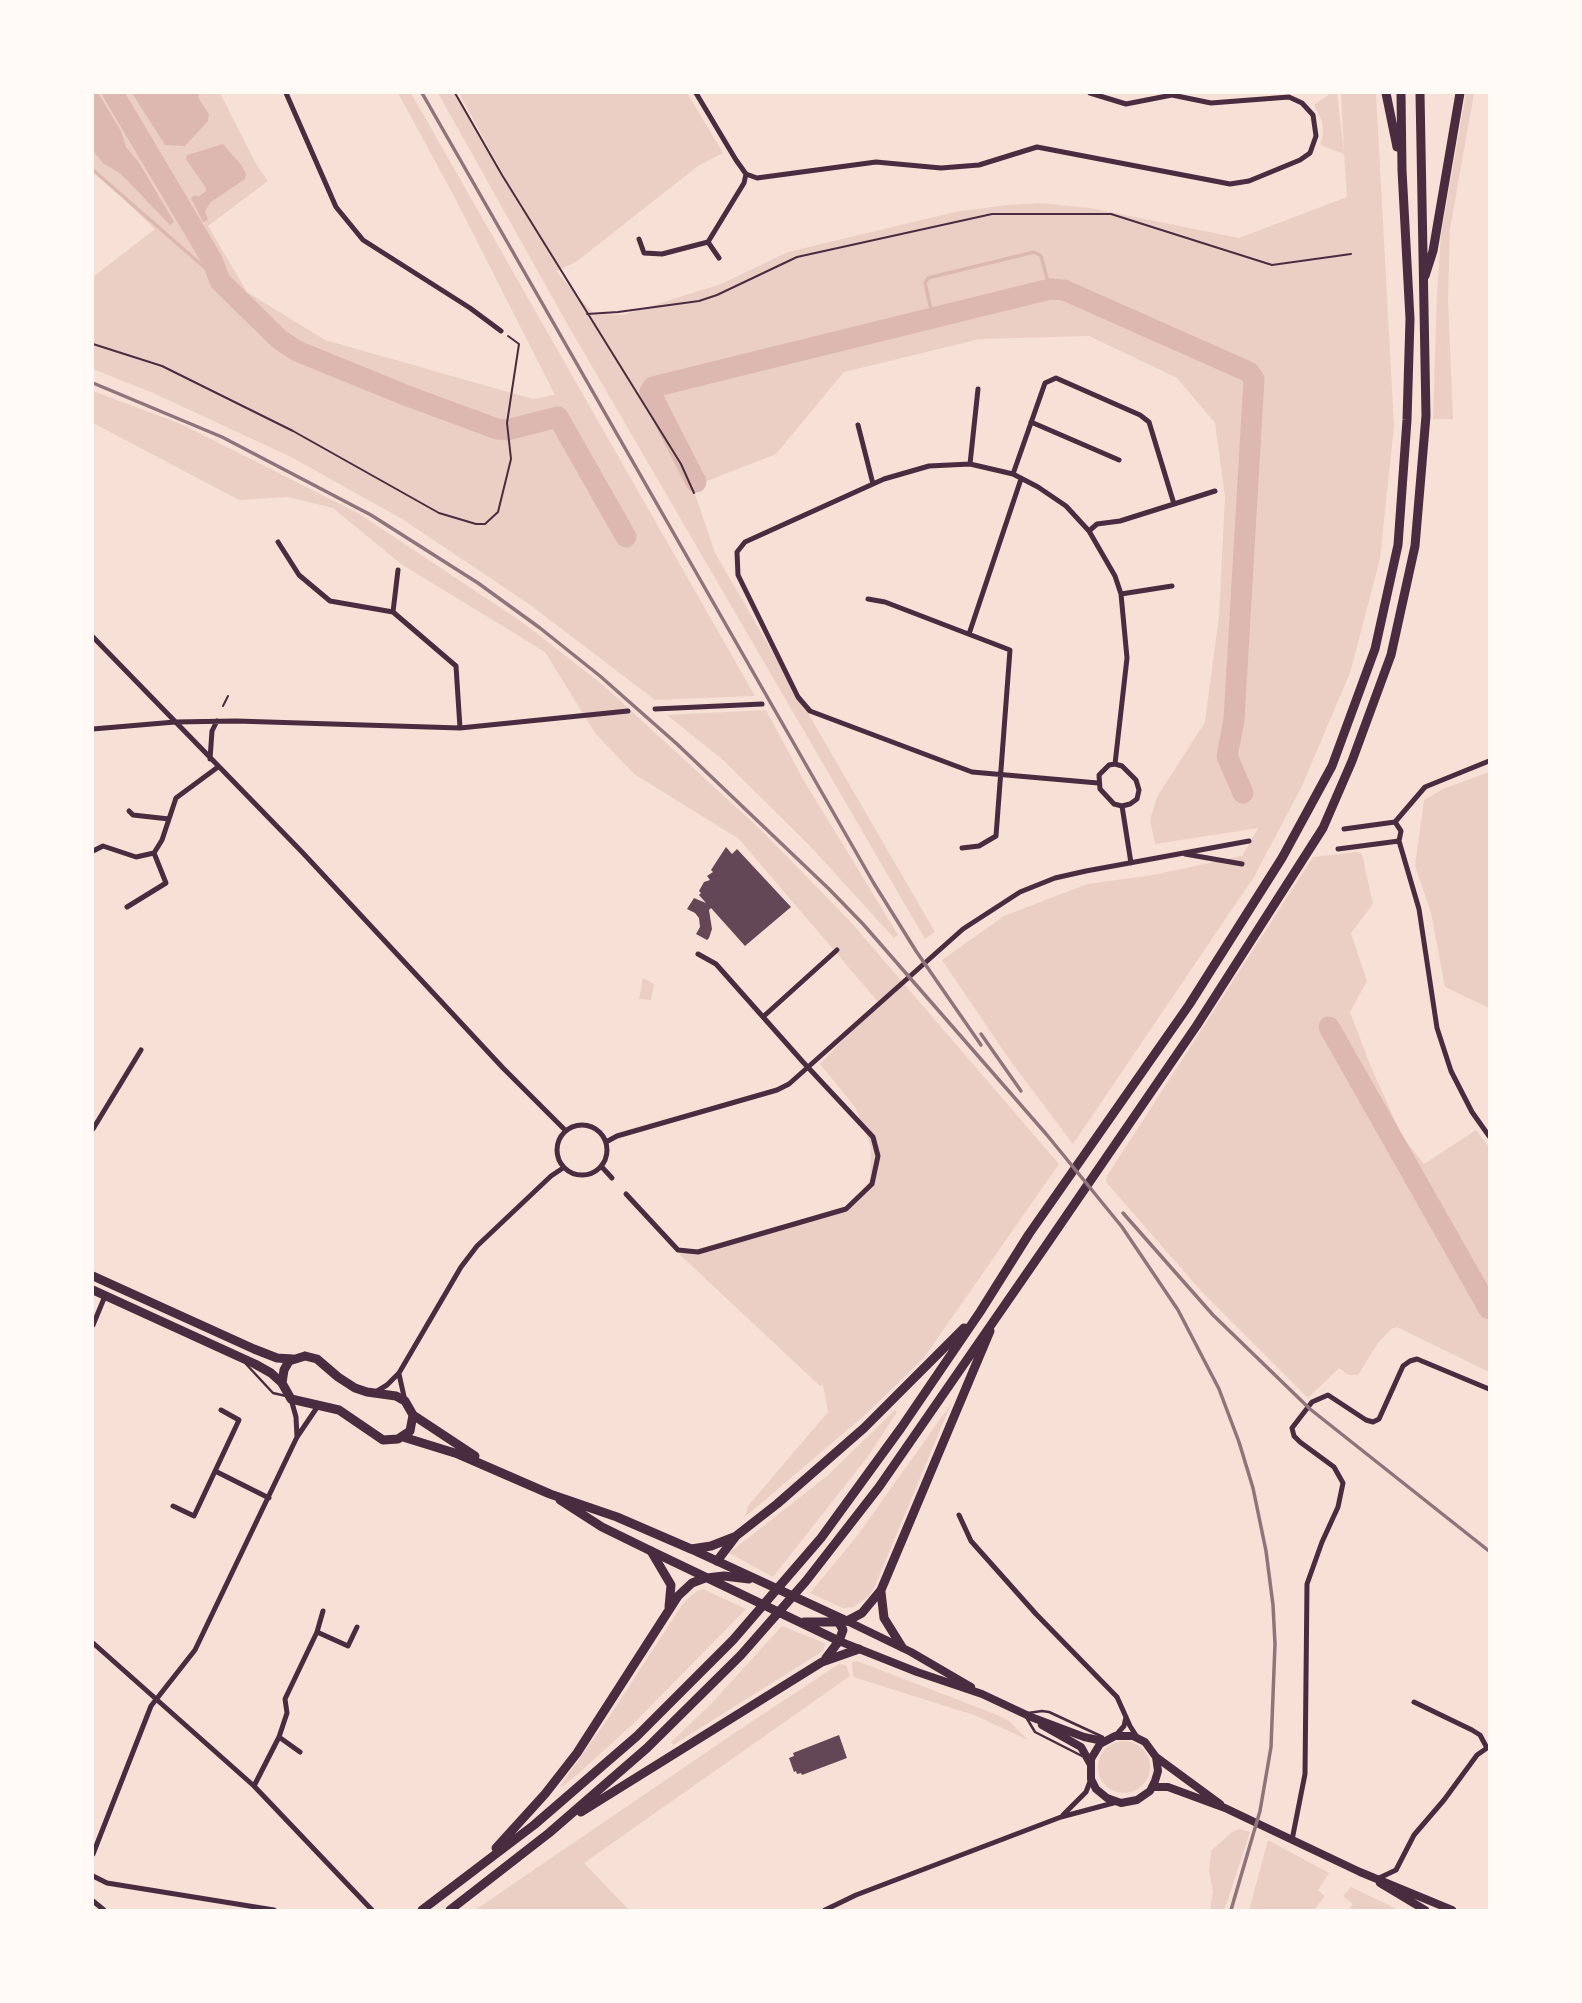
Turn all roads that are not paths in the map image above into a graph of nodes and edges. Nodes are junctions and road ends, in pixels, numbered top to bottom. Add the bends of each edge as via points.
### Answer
1 (286, 93) edge
2 (696, 93) edge
3 (1090, 93) edge
4 (1386, 93) edge
5 (1401, 93) edge
6 (1420, 93) edge
7 (1460, 93) edge
8 (1172, 94) edge
9 (1402, 170) junction
10 (746, 174) junction
11 (639, 239) dead end
12 (708, 242) junction
13 (719, 258) dead end
14 (1423, 281) junction
15 (501, 331) road end
16 (978, 389) dead end
17 (1031, 422) junction
18 (858, 425) dead end
19 (1119, 460) dead end
20 (970, 464) junction
21 (1013, 474) junction
22 (1021, 479) junction
23 (873, 484) junction
24 (1215, 491) dead end
25 (1174, 504) junction
26 (1089, 531) junction
27 (278, 542) dead end
28 (398, 570) dead end
29 (1172, 586) dead end
30 (1121, 594) junction
31 (868, 600) dead end
32 (393, 612) junction
33 (969, 634) junction
34 (93, 638) edge
35 (762, 704) dead end
36 (655, 709) dead end
37 (628, 711) dead end
38 (217, 721) junction
39 (175, 722) junction
40 (460, 728) junction
41 (93, 729) edge
42 (210, 759) junction
43 (1489, 761) edge
44 (1115, 764) junction
45 (218, 767) junction
46 (1000, 776) junction
47 (1098, 783) junction
48 (1122, 806) junction
49 (129, 811) dead end
50 (169, 819) junction
51 (1395, 822) junction
52 (1344, 829) dead end
53 (1249, 841) dead end
54 (1399, 841) junction
55 (962, 848) dead end
56 (1338, 849) dead end
57 (93, 851) edge
58 (155, 853) junction
59 (1182, 854) junction
60 (1130, 863) junction
61 (1242, 864) dead end
62 (127, 907) dead end
63 (837, 950) dead end
64 (698, 954) dead end
65 (764, 1016) junction
66 (141, 1051) dead end
67 (807, 1067) junction
68 (93, 1129) edge
69 (565, 1130) junction
70 (1489, 1136) edge
71 (606, 1142) junction
72 (601, 1166) junction
73 (563, 1168) junction
74 (612, 1178) dead end
75 (626, 1194) dead end
76 (93, 1276) edge
77 (93, 1290) edge
78 (106, 1295) junction
79 (980, 1312) junction
80 (998, 1313) junction
81 (93, 1325) edge
82 (242, 1358) junction
83 (293, 1359) junction
84 (399, 1373) junction
85 (282, 1383) junction
86 (1489, 1389) edge
87 (373, 1393) junction
88 (290, 1397) junction
89 (405, 1401) junction
90 (320, 1405) junction
91 (221, 1410) dead end
92 (413, 1415) junction
93 (297, 1437) junction
94 (403, 1437) junction
95 (495, 1468) junction
96 (215, 1471) junction
97 (550, 1494) junction
98 (269, 1498) junction
99 (173, 1506) dead end
100 (959, 1516) dead end
101 (736, 1536) junction
102 (691, 1549) junction
103 (650, 1551) junction
104 (717, 1561) junction
105 (741, 1576) junction
106 (710, 1579) junction
107 (881, 1590) junction
108 (324, 1611) dead end
109 (667, 1613) junction
110 (837, 1618) junction
111 (817, 1626) junction
112 (357, 1627) dead end
113 (317, 1632) junction
114 (839, 1641) junction
115 (93, 1643) edge
116 (902, 1647) junction
117 (859, 1650) junction
118 (822, 1662) junction
119 (982, 1694) junction
120 (157, 1699) junction
121 (1414, 1702) dead end
122 (1028, 1716) junction
123 (1126, 1717) junction
124 (279, 1737) junction
125 (1138, 1737) junction
126 (1108, 1739) junction
127 (1488, 1748) edge
128 (300, 1752) dead end
129 (1156, 1757) junction
130 (1089, 1761) junction
131 (1091, 1779) junction
132 (254, 1786) junction
133 (1152, 1787) junction
134 (1117, 1802) junction
135 (1225, 1808) junction
136 (1061, 1817) junction
137 (549, 1833) junction
138 (1292, 1840) junction
139 (93, 1854) edge
140 (481, 1865) junction
141 (93, 1877) edge
142 (1375, 1879) junction
143 (107, 1882) junction
144 (93, 1883) edge
145 (93, 1901) edge
146 (104, 1910) edge
147 (274, 1910) edge
148 (372, 1910) edge
149 (422, 1910) edge
150 (450, 1910) edge
151 (825, 1910) edge
152 (1425, 1910) edge
153 (1452, 1910) edge

1 - 15 street via 336,207 363,240
2 - 10 street
3 - 8 street via 1126,104
4 - 9 main road
5 - 9 main road
6 - 14 main road
7 - 14 main road via 1433,251
8 - 10 street via 1211,103 1289,97 1313,114 1316,136 1310,153 1250,181 1230,184 1037,147 979,164 941,168 876,162 757,178
9 - 79 main road via 1410,319 1398,545 1375,649 1332,766 1282,858 1189,1005
10 - 12 street
11 - 12 street via 645,253 662,254
12 - 13 street
14 - 80 main road via 1426,416 1415,546 1387,667 1352,761 1323,828 1197,1025
16 - 20 street
17 - 19 street
17 - 21 street
17 - 25 street via 1045,383 1056,378 1140,415 1149,422
18 - 23 street
20 - 21 street
20 - 23 street via 929,466
21 - 22 street
22 - 26 street via 1066,506
22 - 33 street
23 - 46 street via 745,542 737,552 738,575 799,697 810,710 972,772
24 - 25 street
25 - 26 street via 1097,524
26 - 30 street
27 - 32 street via 299,575 330,601
28 - 32 street
29 - 30 street
30 - 44 street via 1127,658
31 - 33 street via 885,602
32 - 40 street via 456,666
33 - 46 street via 1010,650
34 - 39 street
35 - 36 street
37 - 40 street
38 - 39 street
38 - 40 street
38 - 42 street
39 - 41 street
39 - 42 street
42 - 45 street
43 - 51 street via 1425,788
44 - 47 street via 1103,769
44 - 48 street via 1136,780 1139,790 1137,799
45 - 50 street via 176,798
45 - 69 street
46 - 47 street
46 - 55 street via 996,836 979,846
47 - 48 street via 1114,804
48 - 60 street
49 - 50 street
50 - 58 street
51 - 52 street
51 - 54 street via 1401,831
53 - 59 street
54 - 56 street
54 - 70 street via 1419,909 1437,1028 1451,1071
57 - 58 street via 103,846 136,857
58 - 62 street via 166,883
59 - 60 street
59 - 61 street
60 - 67 street via 1055,878 1020,892 962,929
63 - 65 street
64 - 65 street via 716,964
65 - 67 street
66 - 68 street
67 - 71 street via 777,1090
67 - 75 street via 873,1137 878,1156 872,1184 846,1209 698,1252 678,1250
69 - 71 street via 590,1126
69 - 73 street via 556,1146
71 - 72 street
72 - 73 street via 582,1175
72 - 74 street
73 - 84 street via 477,1246
76 - 83 main road via 254,1349
77 - 78 main road
78 - 81 street
78 - 82 main road
79 - 101 main road via 864,1428
79 - 140 main road via 862,1483 759,1612 612,1759
80 - 107 main road
80 - 137 main road via 886,1476 806,1581 680,1717
82 - 85 main road
82 - 88 lane via 273,1393
83 - 85 main road via 285,1367
83 - 87 main road via 317,1359 348,1385
84 - 87 street
84 - 89 street
85 - 88 main road
86 - 138 street via 1410,1360 1379,1419 1366,1420 1328,1395 1312,1402 1292,1427 1300,1442 1334,1466 1343,1483 1307,1584 1305,1773
87 - 89 main road
88 - 90 main road
88 - 93 street
89 - 92 main road
90 - 93 street
90 - 94 main road via 346,1413 379,1439
91 - 96 street via 239,1420
92 - 94 main road via 412,1427
92 - 95 main road
93 - 98 street
94 - 95 main road
95 - 97 main road
96 - 98 street
96 - 99 street via 194,1516
97 - 102 main road
97 - 103 main road
98 - 120 street via 195,1650
100 - 123 street via 971,1541 1117,1697
101 - 102 main road
101 - 104 main road
102 - 104 main road
103 - 106 main road
103 - 109 main road via 671,1586
104 - 105 main road
104 - 106 main road
105 - 106 main road
105 - 110 main road
106 - 109 main road via 692,1583
106 - 111 main road via 799,1622
107 - 110 main road via 862,1613
107 - 116 main road via 884,1618
108 - 113 street
109 - 140 main road via 577,1753
110 - 111 main road
110 - 114 main road via 843,1633
110 - 116 main road
111 - 114 main road
112 - 113 street via 348,1646
113 - 124 street via 285,1699 287,1713
114 - 117 main road
114 - 118 main road
115 - 120 street
116 - 119 main road
117 - 118 main road
117 - 119 main road
118 - 137 main road
119 - 122 main road
120 - 132 street
120 - 139 street
121 - 127 street via 1472,1730
122 - 126 main road via 1084,1737
122 - 130 main road via 1078,1744
123 - 125 street
123 - 126 street via 1122,1729
124 - 128 street
124 - 132 street
125 - 126 main road via 1124,1734
125 - 129 main road
126 - 130 main road
127 - 142 street via 1477,1755 1409,1843 1396,1870
129 - 133 main road
129 - 135 main road
130 - 131 main road
131 - 134 main road via 1101,1794
131 - 136 street via 1086,1792
132 - 148 street
133 - 134 main road via 1137,1800
133 - 135 main road via 1168,1787
134 - 136 street
135 - 138 main road
136 - 151 street
137 - 150 main road
138 - 142 main road
140 - 149 main road
141 - 143 street
142 - 152 main road
142 - 153 main road
143 - 144 street
143 - 147 street
145 - 146 street

